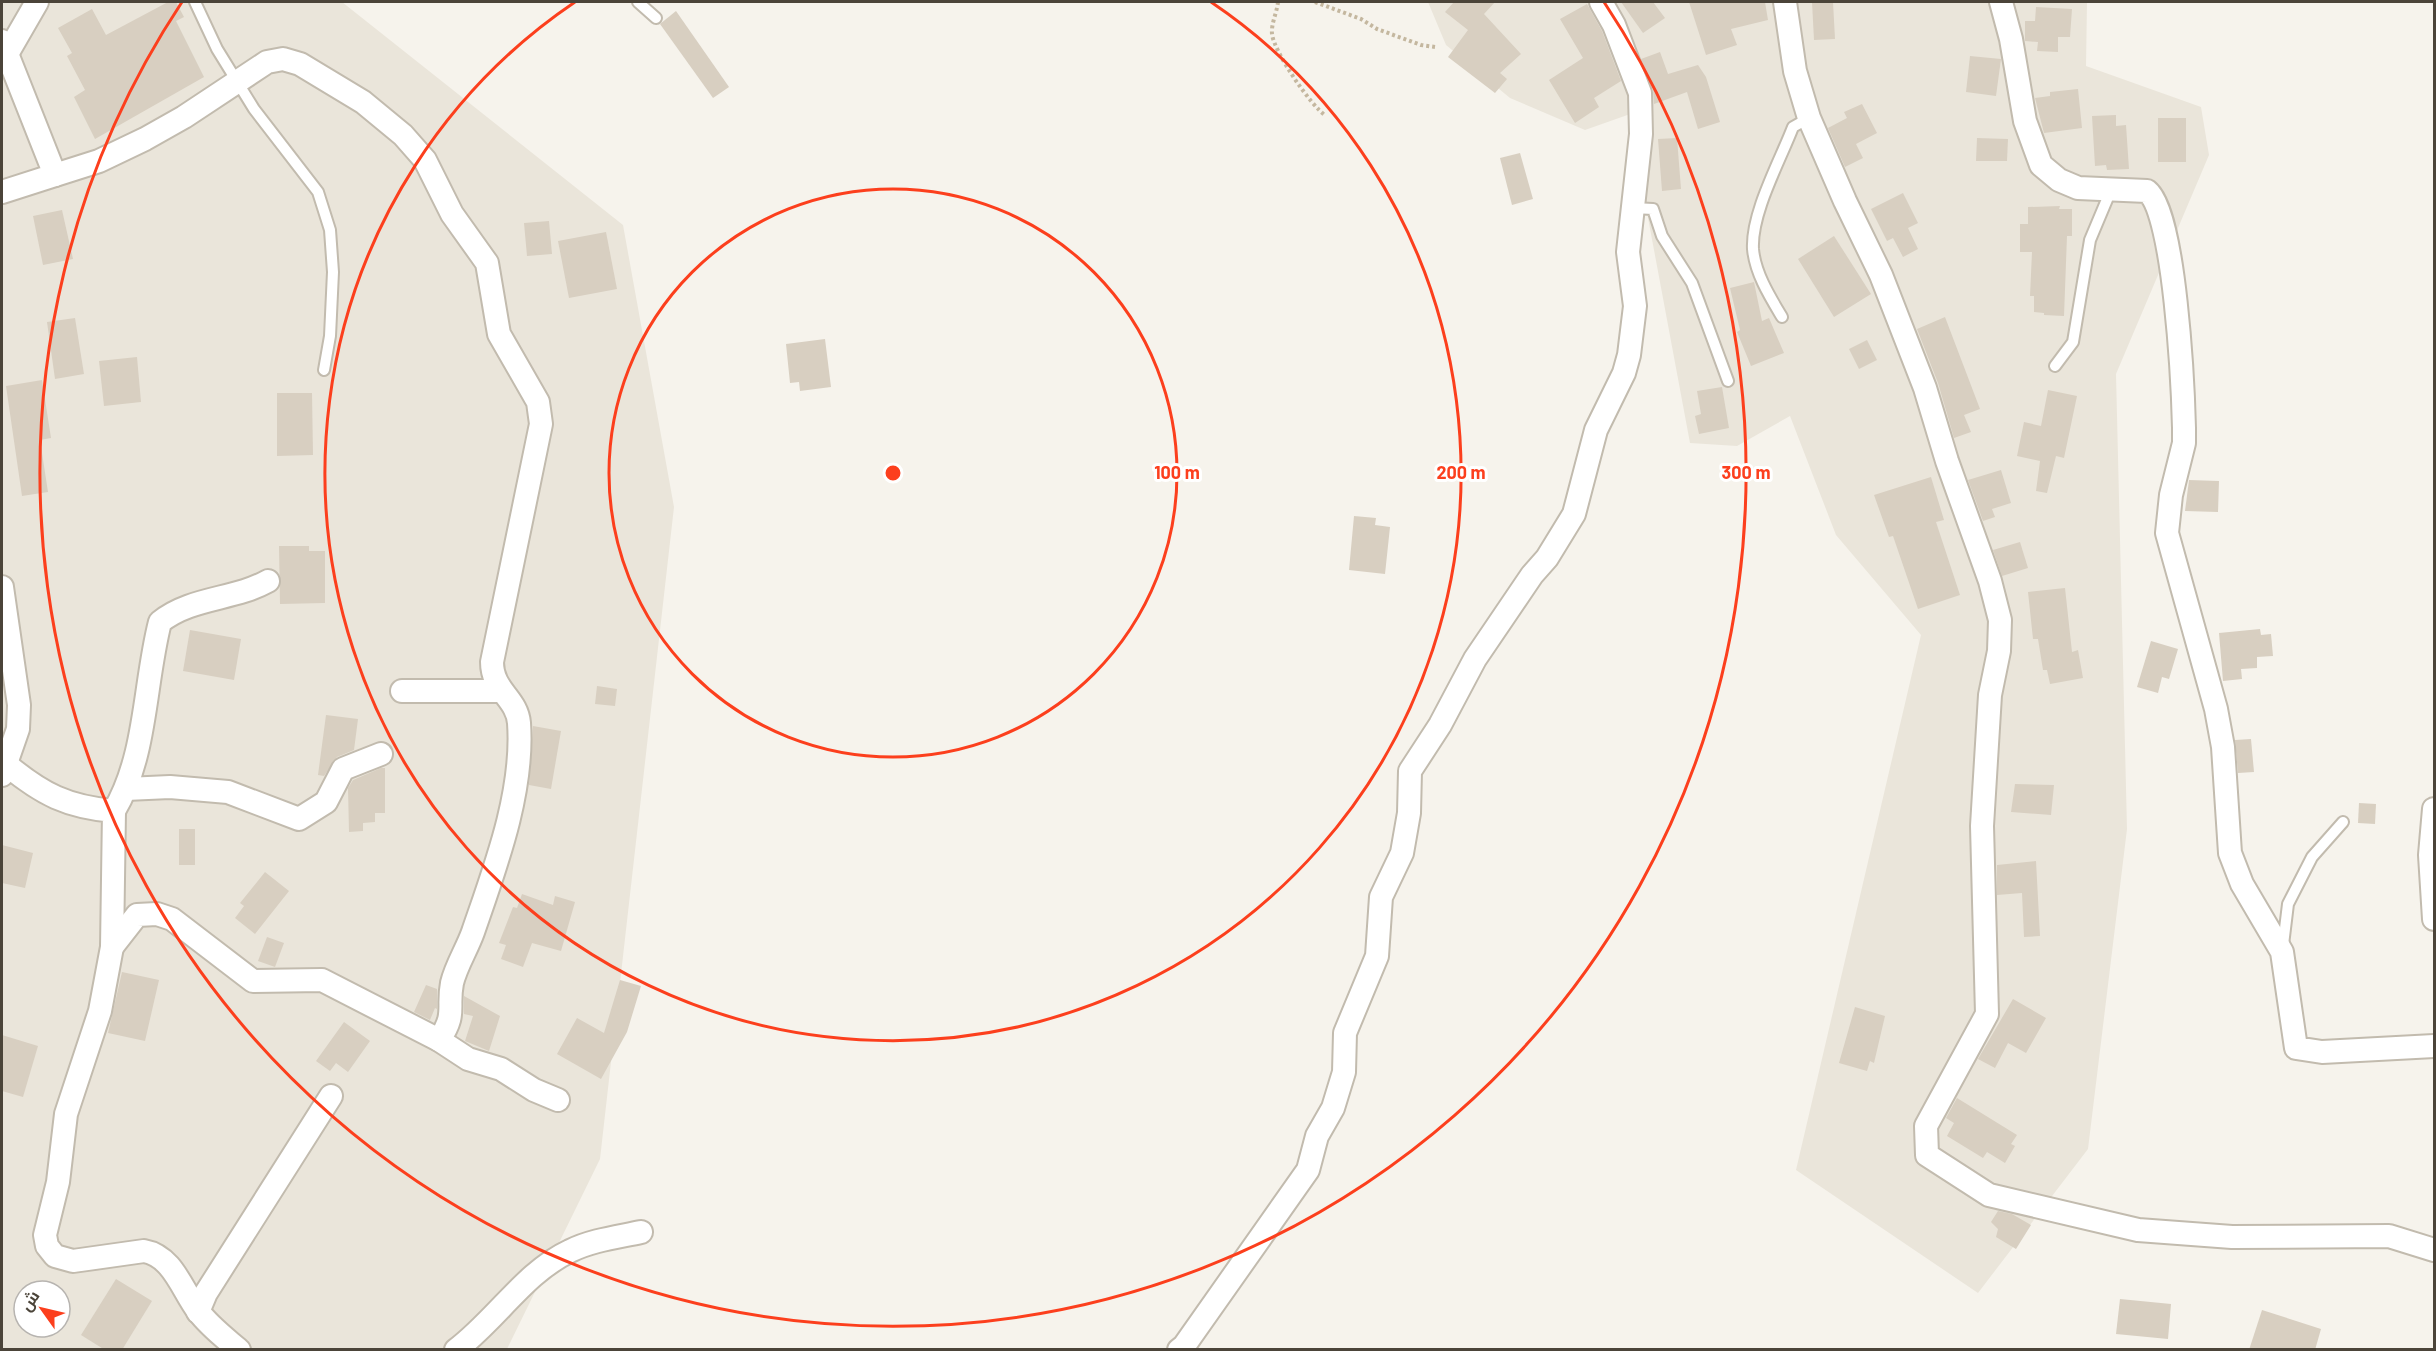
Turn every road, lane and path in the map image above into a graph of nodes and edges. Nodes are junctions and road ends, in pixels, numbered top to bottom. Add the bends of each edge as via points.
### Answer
1 (38, 2) edge
2 (195, 2) edge
3 (638, 2) edge
4 (1278, 2) edge
5 (1315, 2) edge
6 (1601, 2) edge
7 (1785, 2) edge
8 (2001, 2) edge
9 (656, 18) dead end
10 (4, 47) edge
11 (1435, 47) dead end
12 (239, 82) junction
13 (1326, 116) dead end
14 (1809, 118) junction
15 (55, 175) junction
16 (2111, 190) junction
17 (2, 192) edge
18 (1633, 208) junction
19 (1782, 317) dead end
20 (2055, 366) dead end
21 (324, 370) dead end
22 (1728, 381) dead end
23 (268, 581) dead end
24 (2, 587) edge
25 (402, 691) dead end
26 (501, 691) junction
27 (381, 754) dead end
28 (4, 770) edge
29 (126, 789) junction
30 (2434, 809) edge
31 (114, 811) junction
32 (2343, 822) dead end
33 (2434, 919) edge
34 (112, 946) junction
35 (2282, 952) junction
36 (439, 1040) junction
37 (2434, 1046) edge
38 (331, 1096) dead end
39 (558, 1100) dead end
40 (641, 1232) dead end
41 (2434, 1250) edge
42 (198, 1312) junction
43 (239, 1350) edge
44 (456, 1350) edge
45 (1179, 1350) edge

1 - 10 street
2 - 12 lane via 217,49
3 - 9 lane
4 - 13 path via 1272,34 1297,81 1316,109
5 - 11 path via 1377,29
6 - 18 street via 1640,93 1641,134
7 - 14 street via 1795,71
8 - 16 street via 2025,121 2041,165 2068,185
10 - 15 street
12 - 15 street via 119,153
12 - 21 lane via 266,127 318,192 330,230 333,272
12 - 26 street via 267,62 283,59 310,69 363,102 420,154 452,214 487,262 499,334 541,413 492,662
14 - 19 lane via 1793,127 1758,219 1753,249 1766,289
14 - 41 street via 1881,275 1921,378 2000,620 1999,651 1990,695 1982,826 1987,1014 1926,1126 1928,1155 1989,1195 2139,1230 2232,1237 2389,1236
15 - 17 street
16 - 20 lane via 2090,240 2073,342
16 - 35 street via 2140,189 2152,195 2165,231 2184,428 2167,533 2216,709 2223,747 2230,853 2242,884
18 - 22 lane via 1653,209 1662,236 1696,293
18 - 45 street via 1628,252 1635,306 1629,355 1596,430 1574,514 1475,659 1410,771 1409,813 1402,854 1381,897 1377,956 1345,1033 1344,1072 1334,1108 1317,1136 1308,1170
23 - 29 street via 251,590 195,603 160,622
24 - 28 street via 19,705 18,729
25 - 26 street
26 - 36 street via 515,706 519,722 517,767 495,867 452,983 450,1023
27 - 29 street via 343,769 326,802 298,819 228,792 170,787
28 - 31 street via 59,801
29 - 31 street
30 - 33 street via 2430,855
31 - 34 street
32 - 35 lane via 2312,857 2288,904
34 - 36 street via 137,915 157,914 172,919 253,981 322,980
34 - 42 street via 100,1011 66,1114 58,1182 45,1235 47,1246 55,1256 73,1262 153,1252 174,1273
35 - 37 street via 2296,1048 2322,1052
36 - 39 street via 468,1059 501,1070
38 - 42 street via 206,1293
40 - 44 street via 561,1256 543,1268
42 - 43 street

